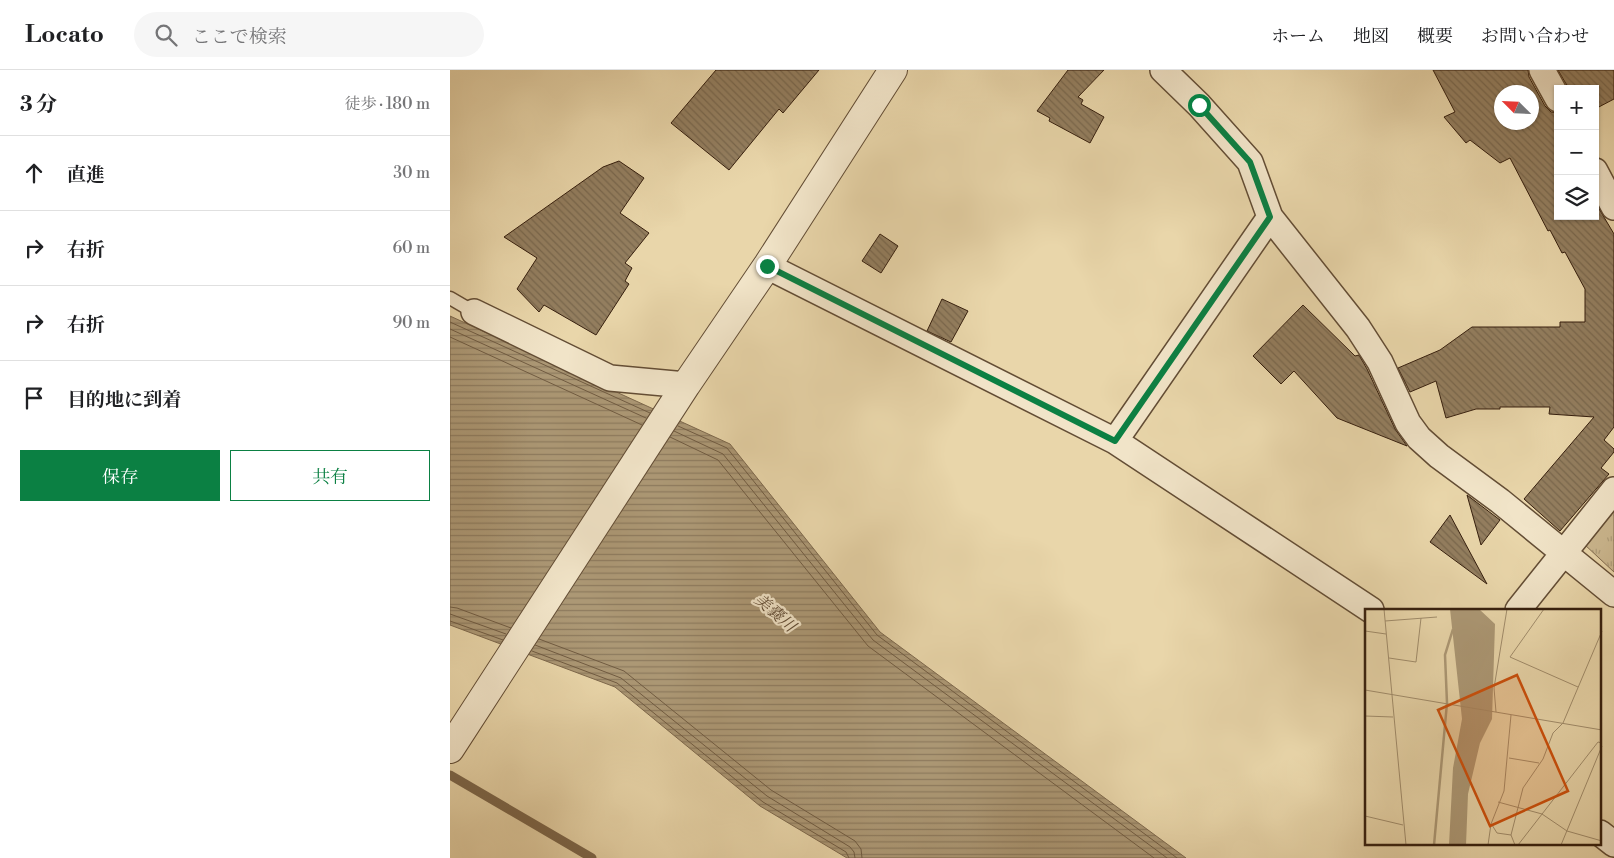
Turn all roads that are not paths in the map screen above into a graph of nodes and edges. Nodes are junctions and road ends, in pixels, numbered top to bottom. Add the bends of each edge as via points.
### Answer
1 (893, 70) edge
2 (1163, 70) edge
3 (1542, 70) edge
4 (1554, 92) edge
5 (1597, 175) edge
6 (1614, 206) edge
7 (1270, 217) junction
8 (767, 266) junction
9 (450, 298) edge
10 (474, 312) joint
11 (686, 385) junction
12 (1115, 441) junction
13 (1614, 490) edge
14 (1564, 554) junction
15 (1614, 594) edge
16 (1369, 609) edge
17 (1519, 609) edge
18 (450, 749) edge

1 - 8 street
2 - 7 street via 1250,162
3 - 4 street
5 - 6 street
7 - 12 street
7 - 14 street via 1358,328 1380,362 1408,423 1419,438
8 - 11 street
8 - 12 street
9 - 10 lane
10 - 11 street via 610,378
11 - 18 street
12 - 16 street
13 - 14 street
14 - 15 street
14 - 17 street

